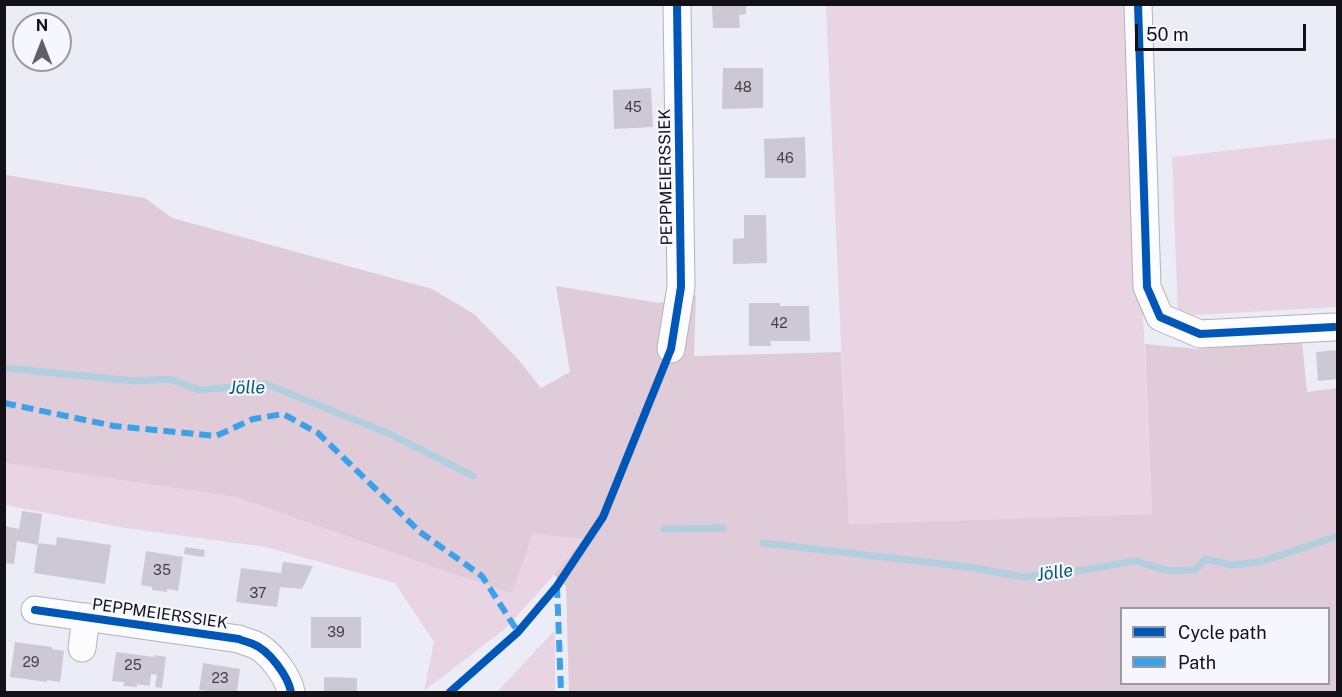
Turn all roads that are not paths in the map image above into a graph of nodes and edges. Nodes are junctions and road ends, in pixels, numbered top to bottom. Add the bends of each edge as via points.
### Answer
1 (677, 4) edge
2 (1138, 4) edge
3 (1334, 327) dead end
4 (671, 349) dead end
5 (36, 610) dead end
6 (87, 617) junction
7 (82, 648) dead end
8 (291, 693) edge

1 - 4 street, PEPPMEIERSSIEK via 681,288
2 - 3 street via 1147,287 1160,317 1200,334
5 - 6 street, PEPPMEIERSSIEK
6 - 7 street, PEPPMEIERSSIEK
6 - 8 street, PEPPMEIERSSIEK via 255,644 278,666

